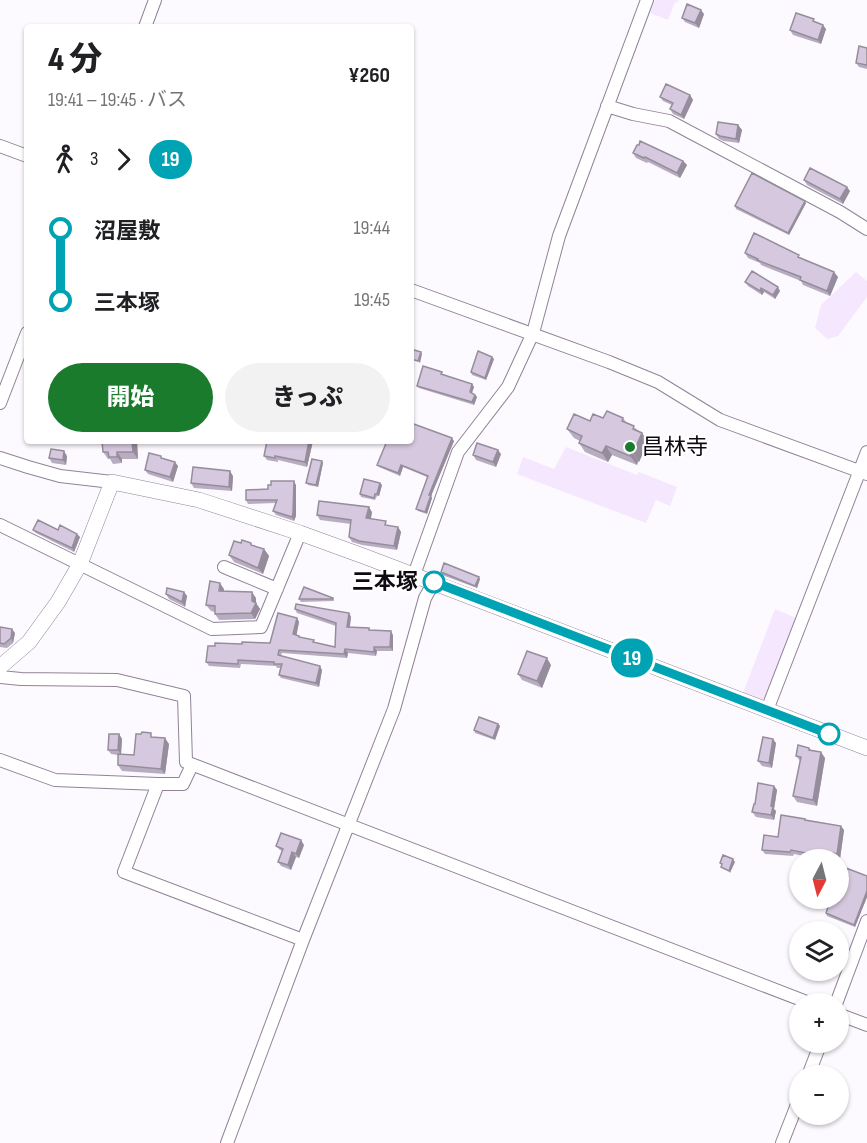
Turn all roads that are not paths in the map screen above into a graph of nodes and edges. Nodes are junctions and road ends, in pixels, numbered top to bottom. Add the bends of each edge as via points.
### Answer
1 (155, 0) edge
2 (647, 0) edge
3 (146, 24) edge
4 (607, 106) junction
5 (0, 146) edge
6 (24, 155) edge
7 (867, 229) edge
8 (414, 291) edge
9 (533, 333) junction
10 (24, 341) edge
11 (0, 403) edge
12 (867, 452) edge
13 (0, 458) edge
14 (863, 473) edge
15 (112, 482) junction
16 (0, 525) edge
17 (300, 533) junction
18 (80, 564) junction
19 (224, 567) dead end
20 (414, 575) junction
21 (434, 582) junction
22 (277, 589) junction
23 (0, 668) edge
24 (0, 677) edge
25 (767, 710) junction
26 (867, 748) edge
27 (0, 760) edge
28 (192, 765) junction
29 (158, 784) junction
30 (348, 825) junction
31 (867, 921) edge
32 (303, 940) junction
33 (840, 993) edge
34 (789, 995) edge
35 (849, 1018) edge
36 (867, 1025) edge
37 (789, 1125) edge
38 (227, 1143) edge
39 (782, 1143) edge

1 - 3 street
2 - 4 street
4 - 7 street via 669,121
4 - 9 street via 559,237
5 - 6 street
8 - 9 street
9 - 14 street via 658,382 720,420
9 - 20 street via 508,387 458,452
10 - 11 street
12 - 14 street
13 - 15 street via 60,476
14 - 25 street
15 - 17 street via 199,500
15 - 18 street
16 - 18 street
17 - 20 street
17 - 22 street
18 - 22 street via 212,629 261,627
18 - 23 street via 29,642
19 - 22 street
20 - 21 street
21 - 25 street
21 - 30 street via 425,598 394,709
24 - 28 street via 117,680 184,696 186,762
25 - 26 street
27 - 29 street via 55,780
28 - 29 street via 183,784
28 - 30 street
29 - 32 street via 124,872
30 - 32 street
30 - 34 street
31 - 33 street
32 - 38 street
35 - 36 street
37 - 39 street

